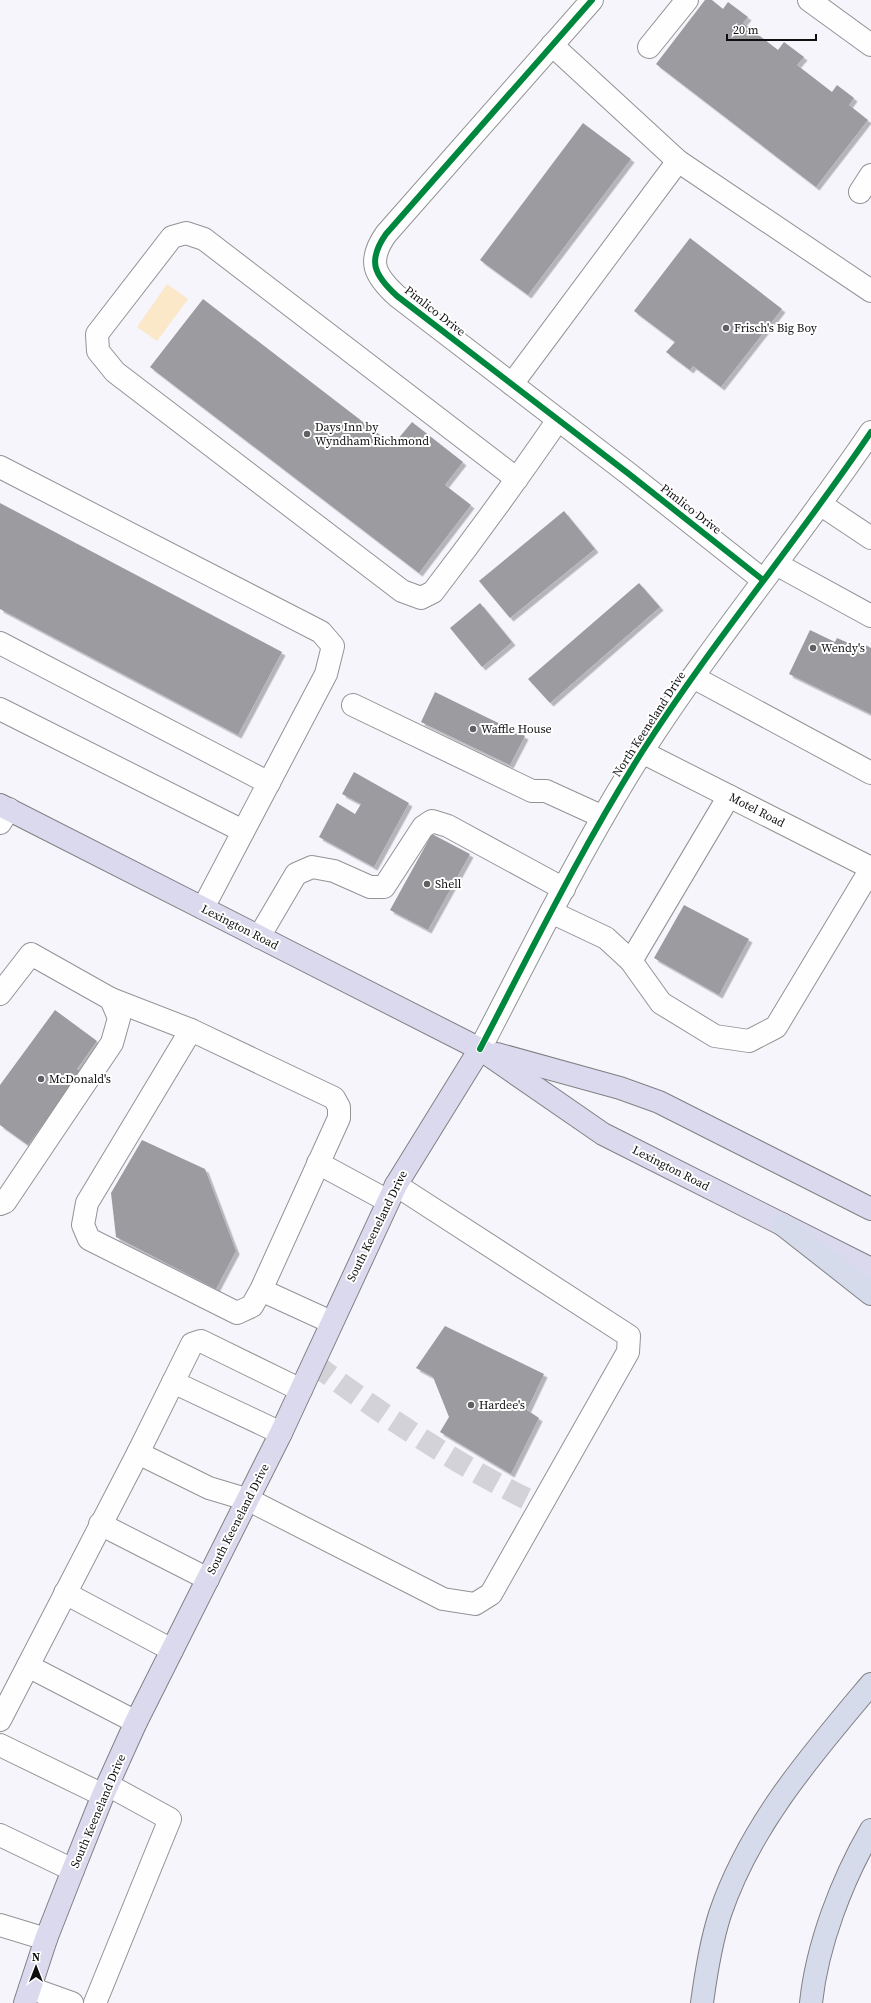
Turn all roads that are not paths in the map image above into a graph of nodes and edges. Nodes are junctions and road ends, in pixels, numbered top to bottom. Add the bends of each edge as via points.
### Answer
1 (592, 0) edge
2 (687, 0) edge
3 (809, 0) edge
4 (552, 45) junction
5 (871, 45) edge
6 (650, 47) dead end
7 (678, 161) junction
8 (871, 291) edge
9 (512, 384) junction
10 (558, 420) junction
11 (871, 432) edge
12 (0, 467) edge
13 (517, 479) junction
14 (820, 504) junction
15 (871, 538) edge
16 (770, 572) junction
17 (871, 616) edge
18 (0, 643) edge
19 (693, 677) junction
20 (353, 705) dead end
21 (0, 708) edge
22 (642, 752) junction
23 (871, 773) edge
24 (269, 783) junction
25 (729, 796) junction
26 (3, 812) edge
27 (603, 817) junction
28 (243, 831) junction
29 (871, 869) edge
30 (564, 889) junction
31 (203, 908) junction
32 (551, 912) junction
33 (259, 937) junction
34 (631, 961) junction
35 (2, 987) edge
36 (111, 999) junction
37 (191, 1030) junction
38 (480, 1049) junction
39 (318, 1164) junction
40 (392, 1193) junction
41 (0, 1204) edge
42 (871, 1209) edge
43 (782, 1224) junction
44 (871, 1269) edge
45 (261, 1290) junction
46 (871, 1294) edge
47 (331, 1322) junction
48 (173, 1382) junction
49 (301, 1390) junction
50 (281, 1433) junction
51 (138, 1453) junction
52 (248, 1500) junction
53 (100, 1524) junction
54 (208, 1579) junction
55 (65, 1593) junction
56 (172, 1650) junction
57 (28, 1666) junction
58 (871, 1684) edge
59 (0, 1720) edge
60 (136, 1722) junction
61 (0, 1745) edge
62 (106, 1790) junction
63 (871, 1830) edge
64 (0, 1835) edge
65 (73, 1870) junction
66 (0, 1925) edge
67 (46, 1938) junction
68 (27, 1995) edge
69 (72, 2003) edge
70 (95, 2003) edge
71 (702, 2003) edge
72 (811, 2003) edge

1 - 4 street, Pimlico Drive
2 - 6 street
3 - 5 street
4 - 7 street
4 - 9 street, Pimlico Drive via 386,234 378,246 374,264 384,285
7 - 8 street
7 - 9 street
9 - 10 street, Pimlico Drive
10 - 13 street
10 - 16 street, Pimlico Drive
11 - 14 street, North Keeneland Drive
12 - 24 street via 321,632 333,646 326,674
13 - 13 street via 204,239 186,233 172,237 97,334 98,351 115,372 402,592 421,598 433,592
14 - 15 street
14 - 16 street, North Keeneland Drive
16 - 17 street, Pimlico Drive
16 - 19 street, North Keeneland Drive
18 - 24 street
19 - 22 street, North Keeneland Drive
19 - 23 street
20 - 27 street via 532,791 546,791
21 - 28 street
22 - 25 street, Motel Road
22 - 27 street, North Keeneland Drive
24 - 28 street
25 - 29 street, Motel Road
25 - 34 street
26 - 31 main road, Lexington Road
27 - 30 street, North Keeneland Drive
28 - 31 street
29 - 34 street via 776,1027 749,1041 715,1036 661,1002
30 - 32 street, North Keeneland Drive
30 - 33 street via 448,826 432,821 424,827 384,887 370,887 334,871 312,867 296,874
31 - 33 main road, Lexington Road
32 - 34 street via 606,938
32 - 38 street, North Keeneland Drive
33 - 38 main road, Lexington Road
35 - 36 street via 31,954
36 - 37 street
36 - 41 street via 119,1018 112,1043 5,1202
37 - 39 street via 334,1098 339,1107 339,1118
37 - 45 street via 87,1203 83,1225 89,1239 237,1313 252,1306
38 - 40 main road, South Keeneland Drive
38 - 42 main road, Lexington Road via 620,1088 658,1102
38 - 43 main road, Lexington Road via 603,1134
39 - 40 street
39 - 45 street
40 - 47 main road, South Keeneland Drive
40 - 52 street via 629,1336 628,1352 491,1594 475,1604 443,1599
43 - 44 main road, Lexington Road
43 - 46 highway
45 - 47 street
47 - 49 main road, South Keeneland Drive
48 - 49 street via 192,1344 201,1341
48 - 50 street
48 - 51 street
49 - 50 main road, South Keeneland Drive
50 - 52 main road, South Keeneland Drive
51 - 52 street via 209,1488
51 - 53 street
52 - 54 main road, South Keeneland Drive
53 - 54 street
53 - 55 street
54 - 56 main road, South Keeneland Drive
55 - 56 street
55 - 57 street
56 - 60 main road, South Keeneland Drive
57 - 59 street
57 - 60 street
58 - 71 highway via 804,1765 773,1808 743,1859 720,1914 706,1973
60 - 62 main road, South Keeneland Drive
61 - 62 street
62 - 65 main road, South Keeneland Drive
62 - 70 street via 170,1819
63 - 72 highway via 840,1894 824,1942
64 - 65 street
65 - 67 main road, South Keeneland Drive
66 - 67 street
67 - 68 main road, South Keeneland Drive
68 - 69 street

